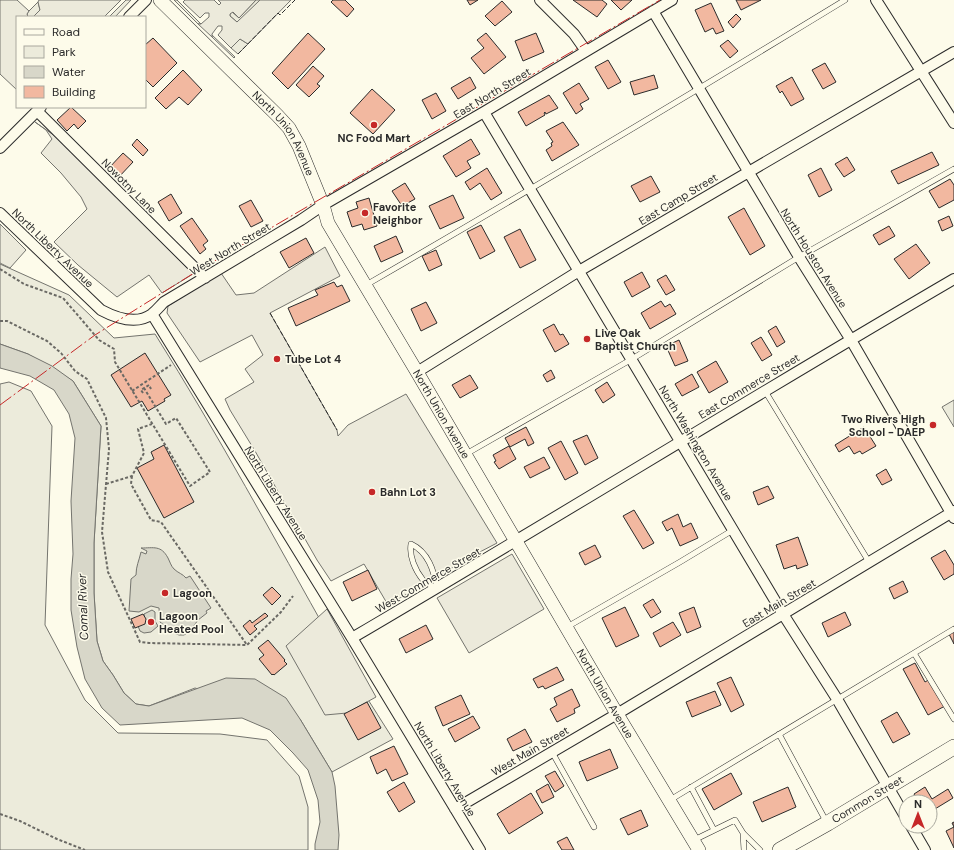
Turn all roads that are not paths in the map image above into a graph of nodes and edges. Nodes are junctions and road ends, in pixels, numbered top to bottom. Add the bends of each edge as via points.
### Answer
1 (146, 0) edge
2 (160, 0) edge
3 (540, 0) edge
4 (672, 0) edge
5 (845, 0) edge
6 (876, 0) edge
7 (653, 11) junction
8 (130, 16) edge
9 (586, 51) junction
10 (954, 52) edge
11 (921, 72) junction
12 (700, 89) junction
13 (39, 109) edge
14 (484, 112) junction
15 (954, 123) edge
16 (0, 148) edge
17 (954, 169) edge
18 (748, 171) junction
19 (530, 190) junction
20 (323, 205) junction
21 (0, 213) edge
22 (799, 257) junction
23 (579, 271) junction
24 (205, 278) junction
25 (954, 279) edge
26 (365, 286) junction
27 (152, 314) junction
28 (851, 340) junction
29 (632, 359) junction
30 (417, 372) junction
31 (765, 391) junction
32 (681, 441) junction
33 (465, 455) junction
34 (953, 514) edge
35 (734, 530) junction
36 (517, 542) junction
37 (869, 562) junction
38 (436, 589) junction
39 (783, 614) junction
40 (566, 627) junction
41 (954, 629) edge
42 (352, 638) junction
43 (914, 653) junction
44 (837, 699) junction
45 (617, 714) junction
46 (954, 719) edge
47 (779, 734) junction
48 (954, 747) edge
49 (552, 752) junction
50 (888, 786) junction
51 (691, 787) junction
52 (669, 800) junction
53 (898, 804) edge
54 (455, 809) junction
55 (828, 823) junction
56 (594, 827) dead end
57 (714, 830) junction
58 (743, 833) junction
59 (916, 834) edge
60 (696, 845) edge
61 (480, 850) edge
62 (744, 850) edge
63 (760, 850) edge
64 (780, 850) edge
65 (925, 850) edge

1 - 8 street
2 - 20 street, North Union Avenue via 289,128
3 - 9 street via 574,34
4 - 7 street, East North Street
5 - 12 lane
6 - 11 street
7 - 9 street, East North Street
7 - 12 street, North Houston Avenue
9 - 14 street, East North Street
10 - 11 street, East Camp Street
11 - 15 street
11 - 18 street, East Camp Street
12 - 18 street, North Houston Avenue
12 - 19 lane
13 - 16 street
13 - 24 street, Nowotny Lane
14 - 19 street, North Washington Avenue
14 - 20 street, East North Street
17 - 22 lane
18 - 22 street, North Houston Avenue
18 - 23 street, East Camp Street
19 - 23 street, North Washington Avenue
19 - 26 lane
20 - 24 street, West North Street
20 - 26 street, North Union Avenue via 328,223
21 - 27 street, North Liberty Avenue via 101,310 125,319
22 - 28 street, North Houston Avenue
22 - 29 lane
23 - 29 street, North Washington Avenue
23 - 30 street, East Camp Street
24 - 27 street, West North Street via 164,302
25 - 28 street, East Commerce Street
26 - 30 street, North Union Avenue
27 - 42 street, North Liberty Avenue
28 - 31 street, East Commerce Street
28 - 34 street, North Houston Avenue
29 - 32 street, North Washington Avenue
29 - 33 lane
30 - 33 street, North Union Avenue
31 - 32 street, East Commerce Street
31 - 37 lane
32 - 35 street, North Washington Avenue
32 - 36 street, East Commerce Street
33 - 36 street, North Union Avenue
34 - 37 street, East Main Street
35 - 39 street, North Washington Avenue
35 - 40 lane
36 - 38 street, West Commerce Street
36 - 40 street, North Union Avenue
37 - 39 street, East Main Street
38 - 38 lane via 434,573 423,553 411,544 413,563 423,580
38 - 42 street, West Commerce Street
39 - 44 street, North Washington Avenue
39 - 45 street, East Main Street
40 - 45 street, North Union Avenue
41 - 43 lane
42 - 54 street, North Liberty Avenue
43 - 44 lane
43 - 46 lane
44 - 47 lane
44 - 50 street, North Washington Avenue
45 - 49 street, West Main Street
45 - 52 street, North Union Avenue
47 - 51 lane
47 - 55 lane
48 - 50 main road, Common Street
49 - 54 street, West Main Street
49 - 56 lane
50 - 53 street, North Washington Avenue
50 - 55 main road, Common Street
51 - 52 lane
51 - 57 lane
52 - 60 street, North Union Avenue
54 - 61 street, North Liberty Avenue
55 - 64 main road, Common Street
57 - 58 lane via 736,820
57 - 60 lane
58 - 62 lane
58 - 63 lane
59 - 65 street

